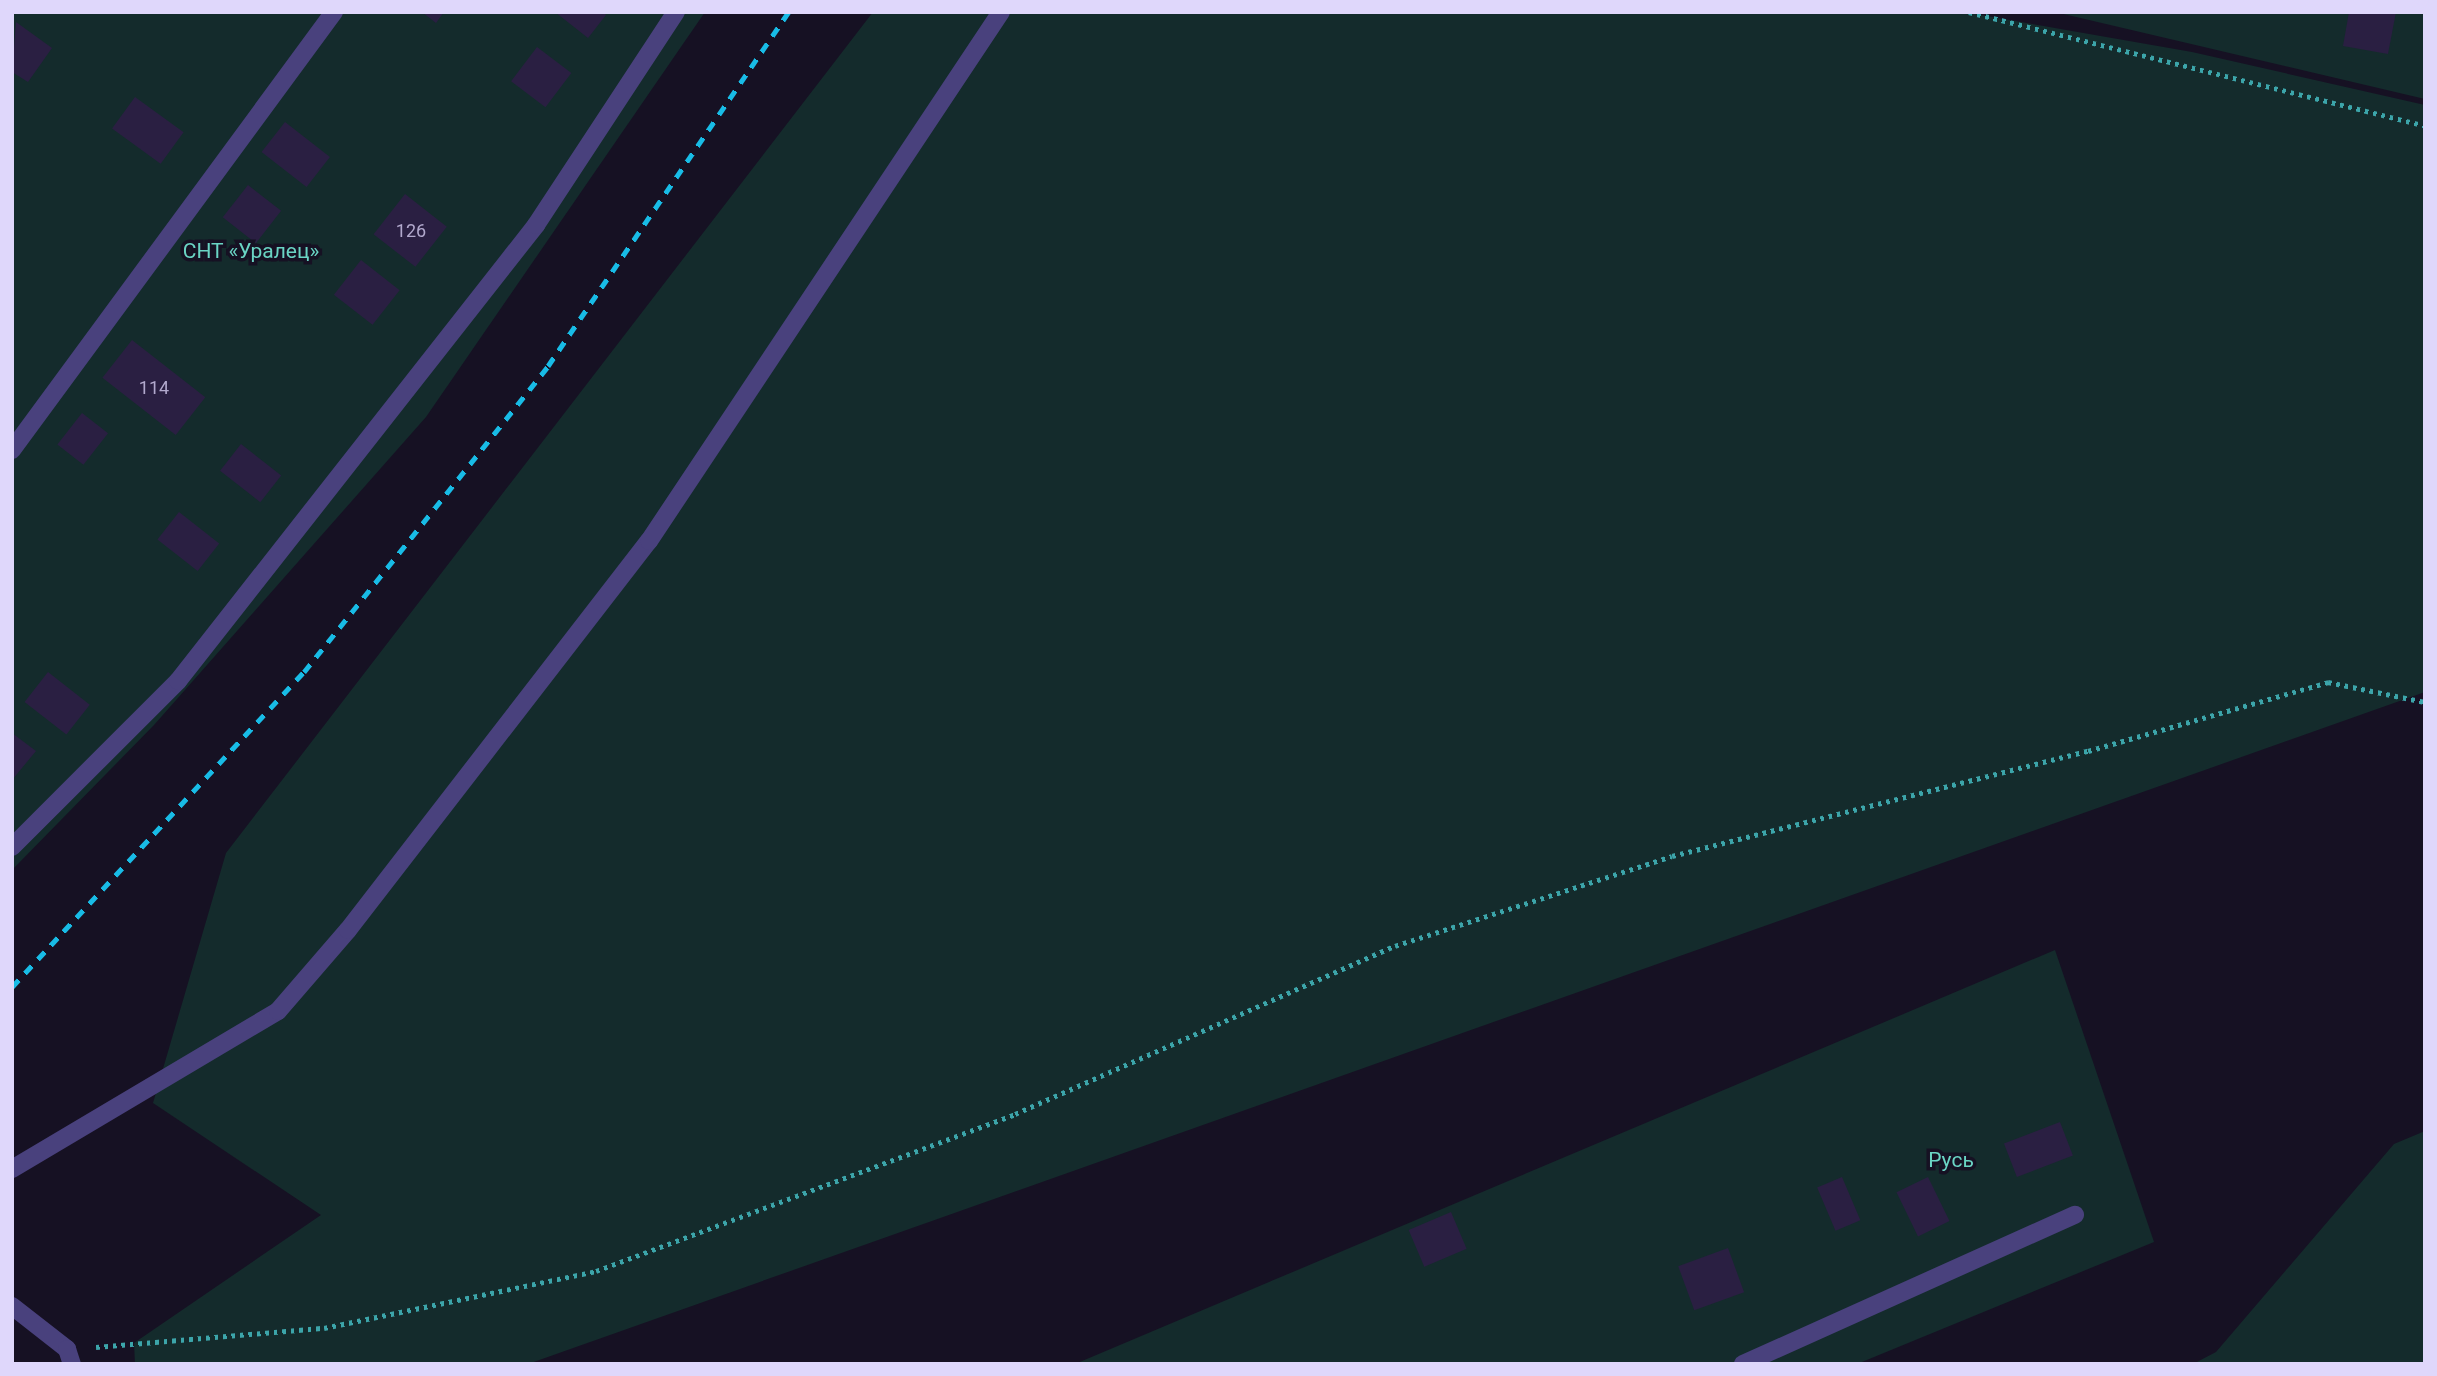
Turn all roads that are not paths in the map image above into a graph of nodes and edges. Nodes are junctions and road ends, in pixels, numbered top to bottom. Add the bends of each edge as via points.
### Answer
1 (334, 12) edge
2 (676, 12) edge
3 (1001, 12) edge
4 (12, 450) edge
5 (12, 847) edge
6 (12, 1169) edge
7 (2076, 1215) dead end
8 (12, 1306) edge
9 (69, 1356) edge
10 (1743, 1364) edge

1 - 4 street
2 - 5 street via 536,225 178,681
3 - 6 street via 649,541 348,930 278,1011
7 - 10 street
8 - 9 street

